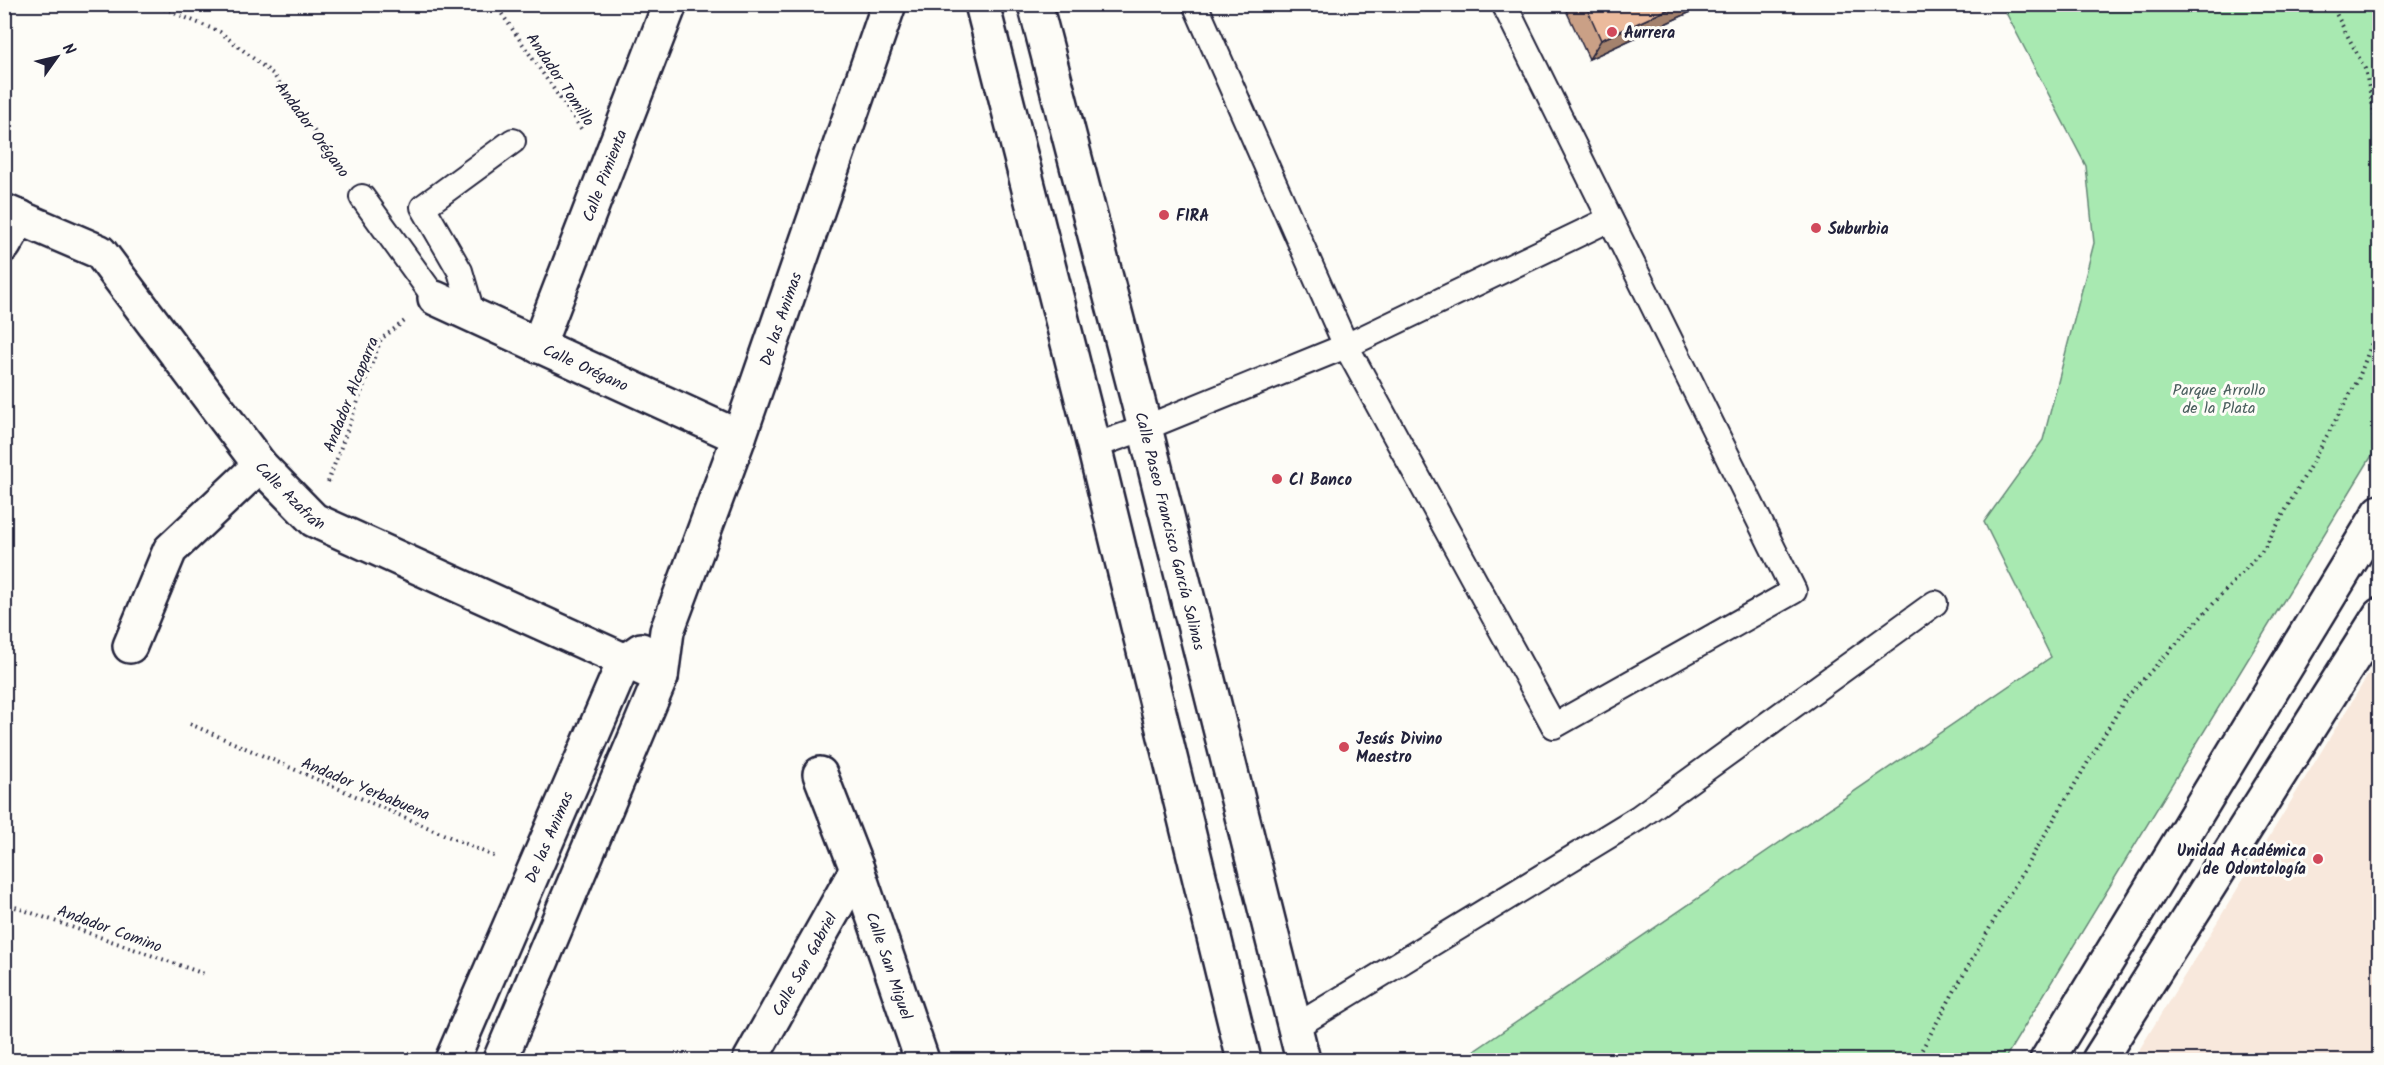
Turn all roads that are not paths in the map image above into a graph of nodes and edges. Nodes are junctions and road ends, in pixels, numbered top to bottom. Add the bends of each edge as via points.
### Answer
1 (670, 4) edge
2 (889, 4) edge
3 (982, 4) edge
4 (1035, 4) edge
5 (1196, 4) edge
6 (1504, 4) edge
7 (513, 141) dead end
8 (362, 197) road end
9 (12, 214) edge
10 (1610, 219) junction
11 (4, 245) edge
12 (435, 298) joint
13 (473, 316) junction
14 (538, 346) junction
15 (1346, 346) junction
16 (1144, 428) junction
17 (739, 437) junction
18 (1094, 446) junction
19 (260, 465) junction
20 (2379, 512) edge
21 (1935, 603) dead end
22 (2379, 615) edge
23 (667, 631) junction
24 (130, 646) dead end
25 (624, 662) junction
26 (661, 677) junction
27 (820, 774) dead end
28 (857, 869) junction
29 (1295, 1027) junction
30 (452, 1060) edge
31 (500, 1060) edge
32 (750, 1060) edge
33 (922, 1060) edge
34 (1244, 1060) edge
35 (1303, 1060) edge
36 (2047, 1060) edge
37 (2099, 1060) edge

1 - 14 street, Calle Pimienta
2 - 17 street, De las Animas
3 - 18 street
4 - 16 street, Calle Paseo Francisco García Salinas
5 - 15 lane
6 - 10 lane
7 - 13 lane via 423,207 460,271
8 - 12 lane
9 - 11 street
9 - 19 street, Calle Azafrán via 100,252
10 - 15 lane
10 - 15 lane via 1794,591 1554,726
12 - 13 street, Calle Orégano
13 - 14 street, Calle Orégano
14 - 17 street, Calle Orégano
15 - 16 lane
16 - 18 lane
16 - 29 street, Calle Paseo Francisco García Salinas
17 - 23 street, De las Animas
18 - 34 street
19 - 24 street via 170,550
19 - 25 street, Calle Azafrán via 314,520
20 - 36 street
21 - 29 lane via 1638,818
22 - 37 street
23 - 25 street
23 - 26 street, De las Animas
25 - 26 street, Calle Azafrán
25 - 30 street, De las Animas
26 - 31 street, De las Animas
27 - 28 street, Calle San Miguel
28 - 32 street, Calle San Gabriel
28 - 33 street, Calle San Miguel
29 - 35 street, Calle Paseo Francisco García Salinas

